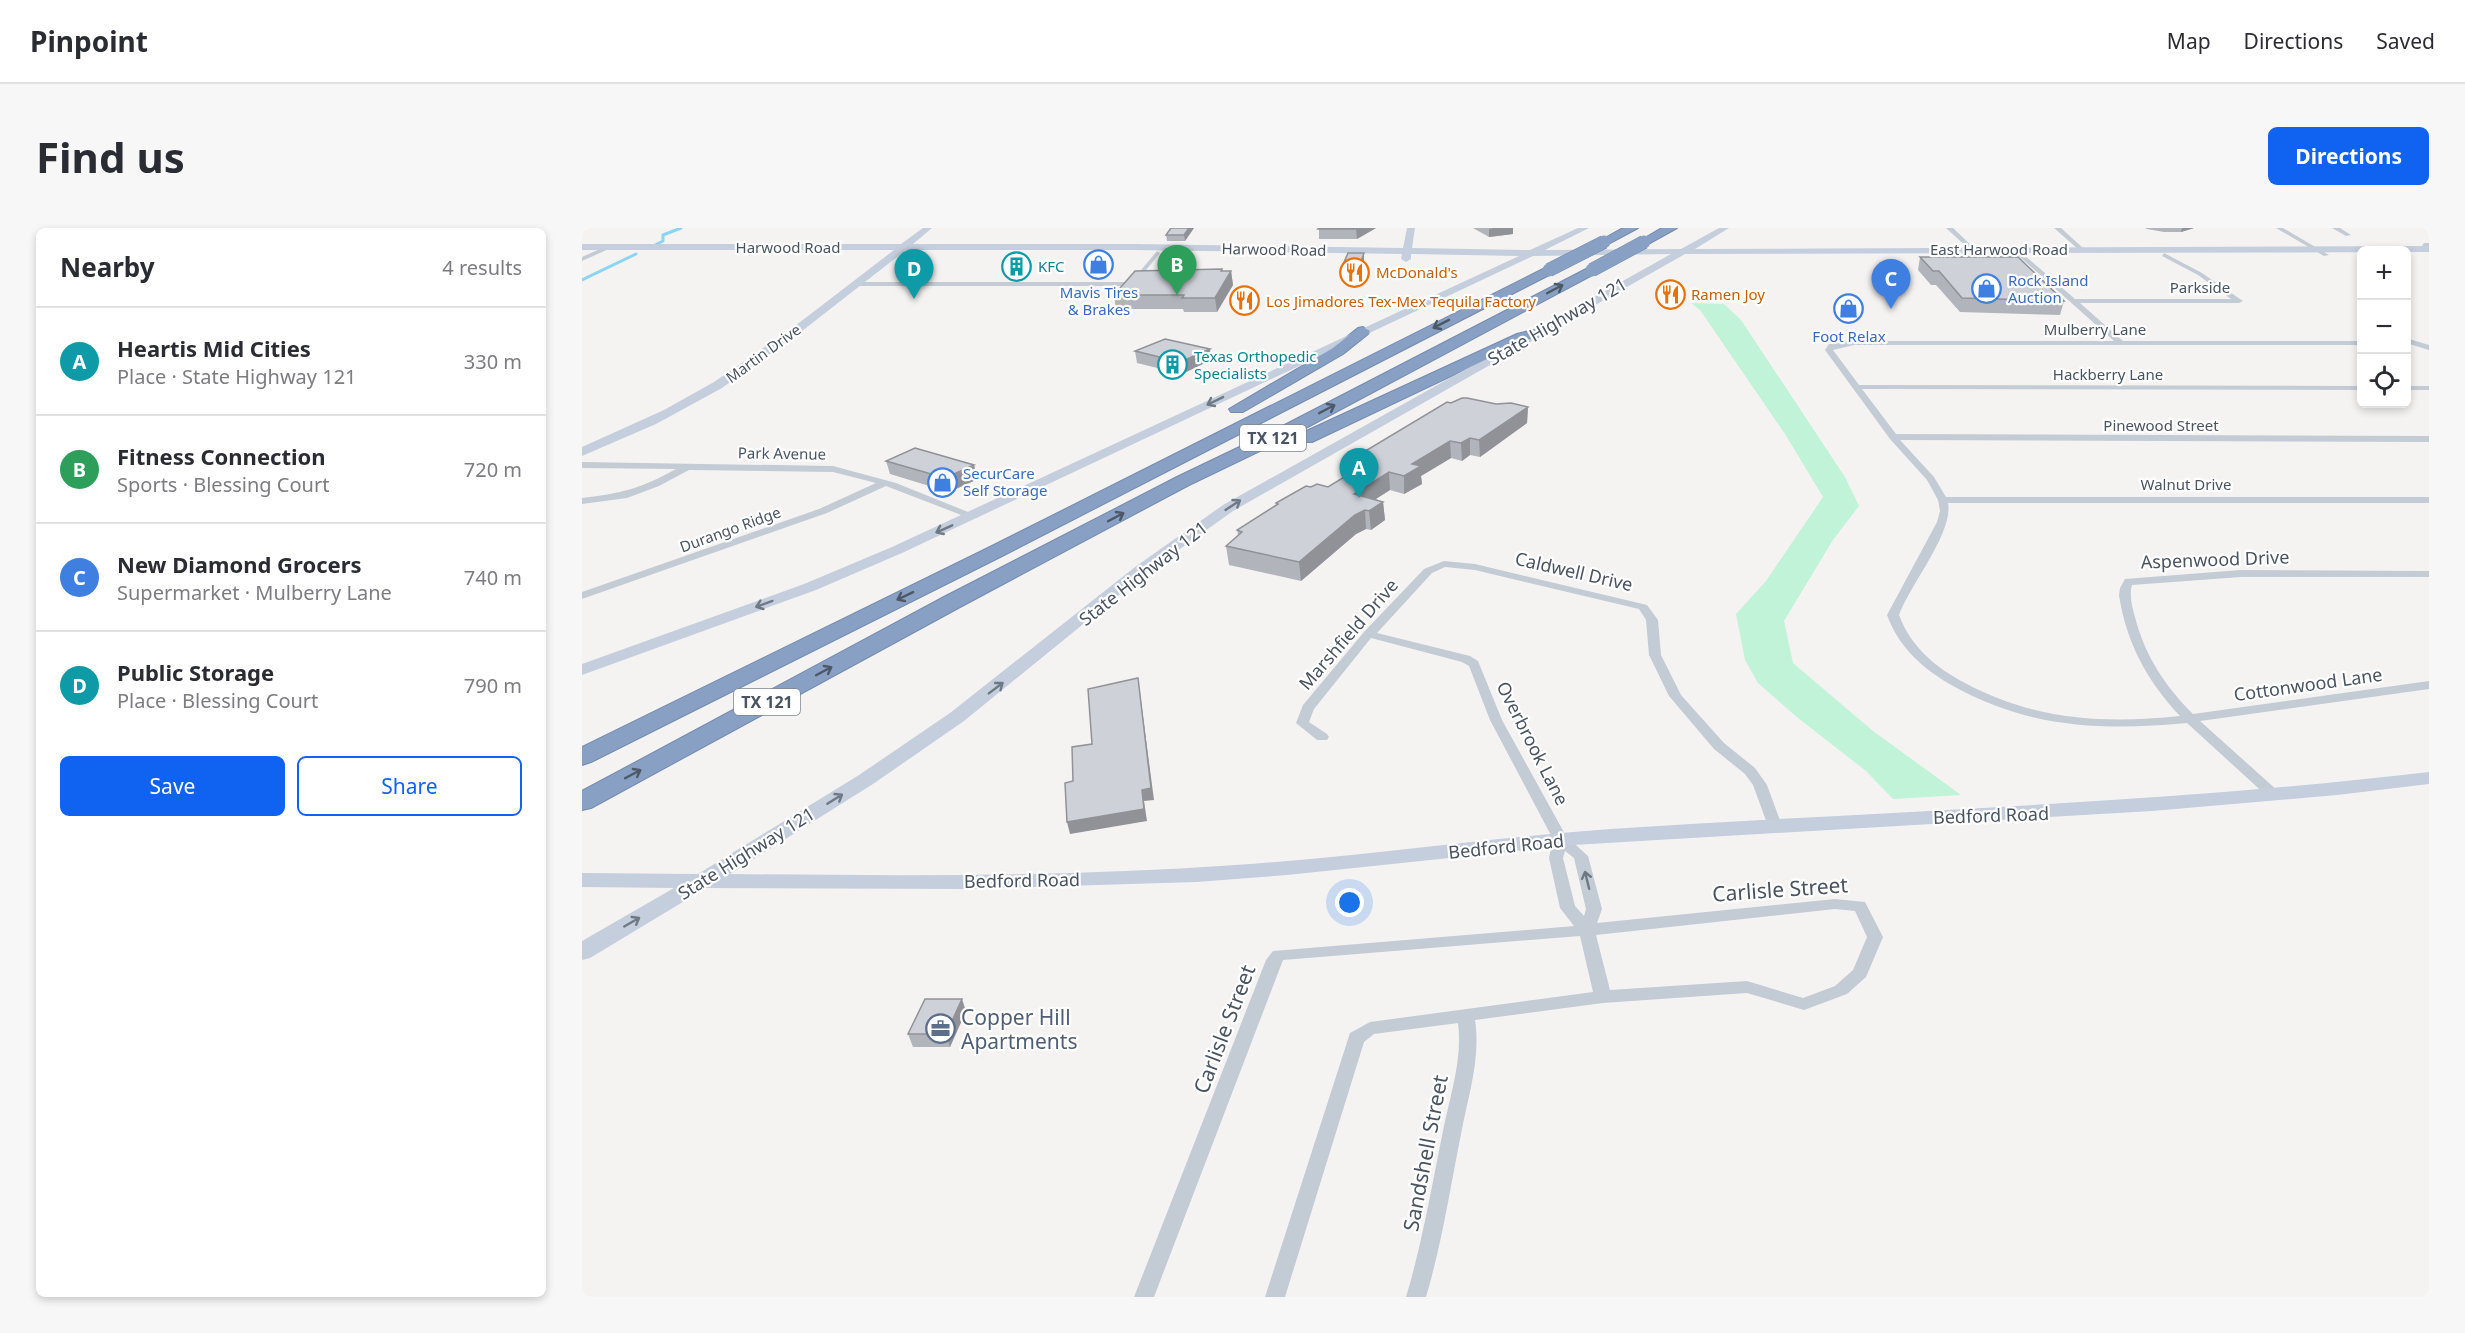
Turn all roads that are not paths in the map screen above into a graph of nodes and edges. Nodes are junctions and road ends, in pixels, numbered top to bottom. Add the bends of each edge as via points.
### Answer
1 (928, 228) edge
2 (1412, 228) edge
3 (1585, 228) edge
4 (1632, 228) edge
5 (1671, 228) edge
6 (1725, 228) edge
7 (1949, 228) edge
8 (2057, 228) edge
9 (2280, 228) edge
10 (2335, 228) edge
11 (2348, 235) dead end
12 (1563, 238) junction
13 (1697, 243) junction
14 (582, 247) edge
15 (609, 247) junction
16 (2429, 247) edge
17 (1042, 248) junction
18 (1971, 248) junction
19 (1852, 249) junction
20 (2155, 249) junction
21 (2315, 249) junction
22 (794, 250) junction
23 (899, 250) junction
24 (1160, 250) junction
25 (1501, 252) junction
26 (2017, 252) junction
27 (2086, 252) junction
28 (2250, 252) junction
29 (582, 253) edge
30 (597, 253) junction
31 (1031, 253) junction
32 (1534, 253) junction
33 (1679, 253) junction
34 (1406, 255) junction
35 (2164, 255) junction
36 (2326, 255) junction
37 (2357, 255) edge
38 (2411, 255) edge
39 (2429, 255) edge
40 (1727, 256) junction
41 (1866, 256) junction
42 (582, 259) edge
43 (1446, 259) junction
44 (1518, 260) junction
45 (1666, 260) junction
46 (1538, 267) junction
47 (1629, 270) junction
48 (1486, 273) junction
49 (854, 284) junction
50 (2073, 301) junction
51 (1363, 331) junction
52 (1533, 334) junction
53 (2411, 342) edge
54 (2121, 343) junction
55 (2357, 343) edge
56 (2416, 343) junction
57 (2429, 343) edge
58 (2429, 348) edge
59 (1855, 387) junction
60 (2357, 388) edge
61 (2411, 388) edge
62 (2429, 388) edge
63 (1893, 437) junction
64 (2429, 439) edge
65 (582, 452) edge
66 (582, 465) edge
67 (689, 466) junction
68 (885, 483) junction
69 (1943, 500) junction
70 (2429, 500) edge
71 (582, 501) edge
72 (973, 516) junction
73 (995, 552) junction
74 (1449, 564) joint
75 (2429, 574) edge
76 (582, 596) edge
77 (952, 602) junction
78 (1368, 634) junction
79 (582, 670) edge
80 (2429, 685) edge
81 (2192, 718) junction
82 (1322, 737) dead end
83 (582, 757) edge
84 (2429, 778) edge
85 (2273, 794) junction
86 (582, 802) edge
87 (1775, 826) junction
88 (1560, 839) junction
89 (585, 880) edge
90 (703, 880) junction
91 (1587, 930) junction
92 (582, 952) edge
93 (1603, 998) junction
94 (1466, 1017) junction
95 (1144, 1297) edge
96 (1275, 1297) edge
97 (1416, 1297) edge

1 - 23 main road, Martin Drive
2 - 34 main road
3 - 12 main road
4 - 46 highway, TX 121, bridge
77 -> 5 highway, TX 121, bridge
6 - 13 main road, State Highway 121
7 - 18 street
8 - 27 street
9 - 21 street
10 - 11 street
12 - 13 main road via 1574,245 1604,248 1679,247
12 - 25 main road
12 - 32 main road
13 - 33 main road, State Highway 121
13 - 40 main road
14 - 15 main road, Harwood Road
15 - 22 main road, Harwood Road
15 - 30 street
16 - 21 main road, East Harwood Road
17 - 23 main road, Harwood Road
17 - 24 main road, Harwood Road
17 - 31 main road
18 - 19 main road, East Harwood Road
18 - 26 main road, East Harwood Road
19 - 40 main road, East Harwood Road
19 - 41 main road
20 - 27 main road, East Harwood Road
20 - 28 main road, East Harwood Road
20 - 35 main road
21 - 28 main road, East Harwood Road
21 - 36 street
22 - 23 main road, Harwood Road
22 - 30 main road, Harwood Road
23 - 31 main road, Harwood Road
23 - 49 main road, Martin Drive
24 - 31 main road, Harwood Road
24 - 34 main road, Harwood Road
24 - 49 street via 1133,284
25 - 32 main road, Harwood Road
25 - 34 main road, Harwood Road
26 - 27 main road, East Harwood Road
26 - 41 main road, East Harwood Road
26 - 50 street
27 - 35 main road, East Harwood Road
28 - 35 main road, East Harwood Road
28 - 36 main road, East Harwood Road
29 - 30 main road, Harwood Road
30 - 42 street
32 - 33 main road, East Harwood Road
32 - 44 main road
33 - 40 main road, East Harwood Road
33 - 45 main road, State Highway 121
34 - 43 main road, Harwood Road
35 - 50 street, Parkside via 2239,301
36 - 37 main road, East Harwood Road
38 - 39 main road
40 - 41 main road, East Harwood Road
40 - 45 main road, East Harwood Road
40 - 47 main road
43 - 44 main road, Harwood Road
43 - 48 main road via 1481,263 1486,266
44 - 45 main road, East Harwood Road
44 - 48 main road
45 - 47 main road, State Highway 121
46 - 47 main road
46 - 48 main road via 1504,267
46 -> 73 highway, TX 121
47 - 52 main road, State Highway 121
48 - 51 main road
49 - 65 main road, Martin Drive via 716,386 659,418
50 - 54 street
51 -> 72 main road
51 - 73 highway via 1338,351 1008,537
52 - 77 highway via 1304,440 997,590
90 -> 52 main road, State Highway 121 via 957,718 1204,524
53 - 56 street
54 - 55 street, Mulberry Lane
54 - 59 street, Mulberry Lane via 1830,347
56 - 57 street
56 - 58 street
59 - 60 street, Hackberry Lane
59 - 63 street
61 - 62 street
63 - 64 street, Pinewood Street
63 - 69 street via 1931,479
66 - 67 street, Park Avenue
67 - 68 street, Park Avenue via 833,469
67 - 71 street via 639,491
68 - 72 street, Park Avenue
68 - 76 street, Durango Ridge via 823,511
69 - 70 street, Walnut Drive
69 - 81 street, Cottonwood Lane via 1942,522 1893,615 1906,644 1918,657 1973,695 2019,712 2091,724 2148,724
72 -> 79 main road via 810,587
73 -> 83 highway, TX 121
74 - 78 street, Marshfield Drive via 1428,571
74 - 87 street, Caldwell Drive via 1643,607 1652,620 1654,655 1675,696 1719,746 1750,771 1760,785
75 - 81 street, Aspenwood Drive via 2274,574 2129,580 2124,590 2137,642 2154,677
86 -> 77 highway, TX 121
78 - 82 street, Marshfield Drive via 1308,708 1302,723
78 - 88 street, Overbrook Lane via 1474,664 1496,720
80 - 81 street, Cottonwood Lane
81 - 85 street, Aspenwood Drive
84 - 85 main road, Bedford Road via 2316,793
85 - 87 main road, Bedford Road via 2052,813
87 - 88 main road, Bedford Road
88 - 90 main road, Bedford Road via 1341,863 1184,875 998,881
88 - 91 street, Overbrook Lane via 1556,858 1568,908
91 -> 88 street, Overbrook Lane via 1594,909 1581,856
89 - 90 main road, Bedford Road
92 -> 90 main road, State Highway 121
91 - 93 street, Overbrook Lane
91 - 93 street, Carlisle Street via 1835,904 1860,906 1875,937 1860,973 1841,990 1804,1004 1747,987
91 - 95 street, Carlisle Street via 1279,955
93 - 94 street, Carlisle Street
94 - 96 street, Carlisle Street via 1371,1028 1356,1038
94 - 97 street, Sandshell Street via 1469,1033 1463,1074 1428,1258

